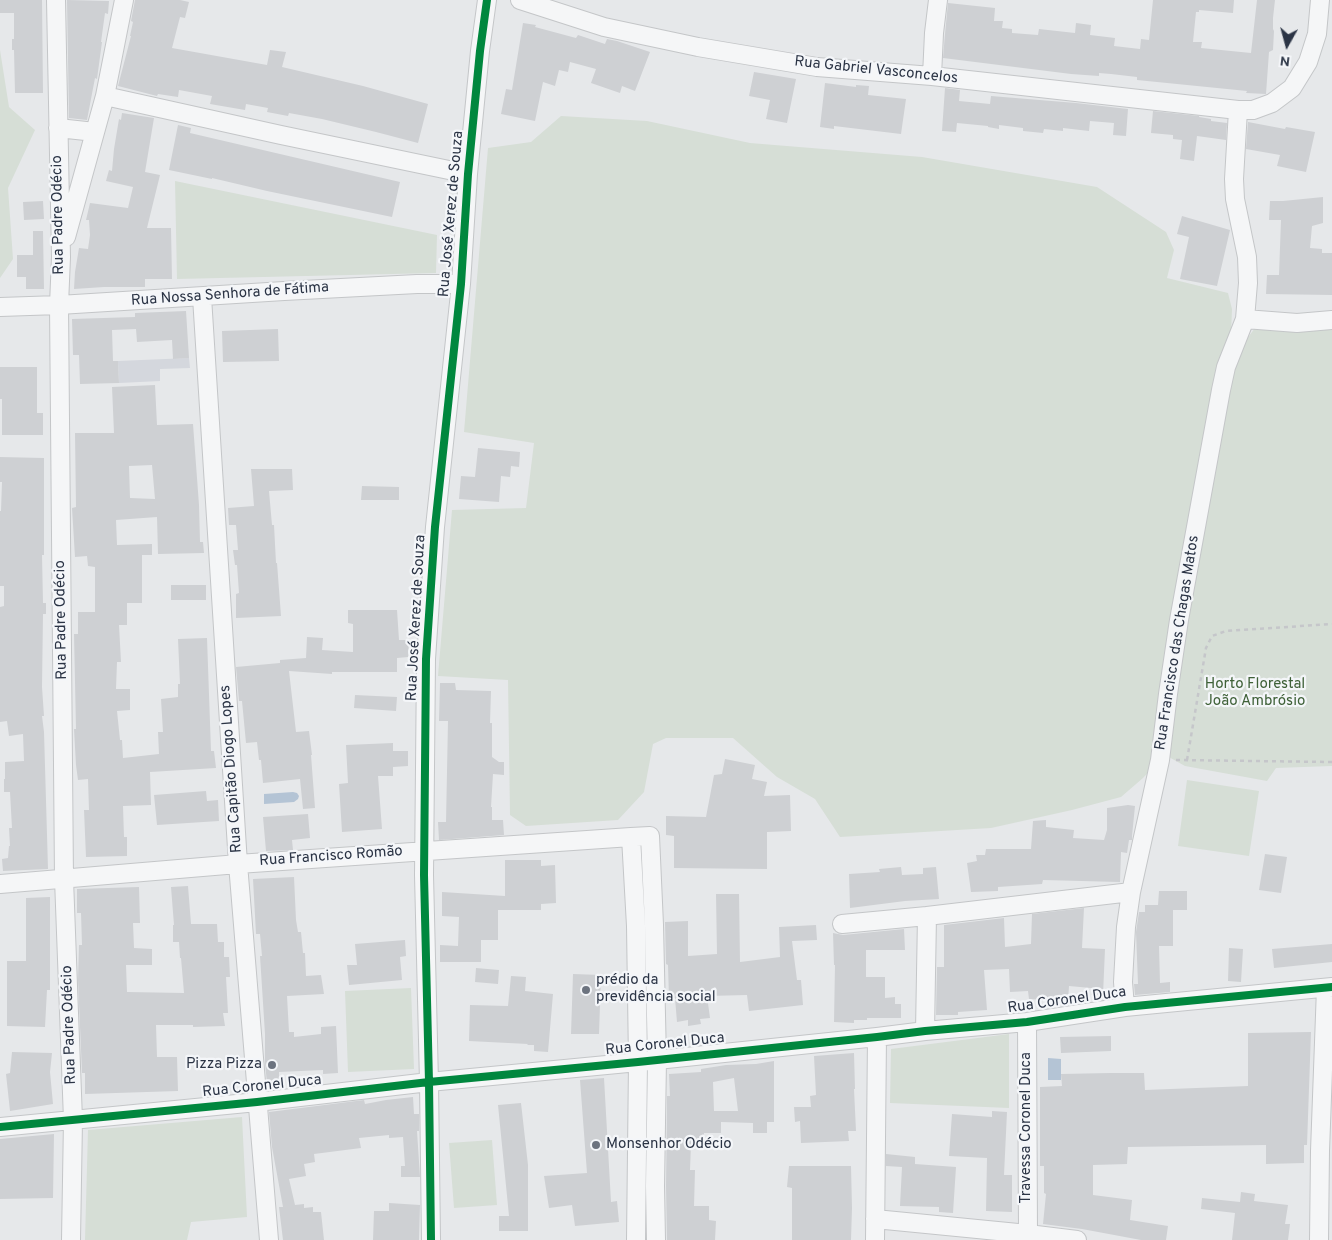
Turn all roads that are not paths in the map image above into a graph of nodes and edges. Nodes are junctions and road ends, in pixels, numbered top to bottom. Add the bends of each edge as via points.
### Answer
1 (56, 0) edge
2 (124, 0) edge
3 (487, 0) edge
4 (520, 0) edge
5 (938, 0) edge
6 (1320, 0) edge
7 (932, 76) junction
8 (105, 96) junction
9 (1238, 110) junction
10 (58, 128) junction
11 (95, 132) junction
12 (468, 174) junction
13 (61, 256) junction
14 (461, 284) junction
15 (202, 297) junction
16 (59, 305) junction
17 (0, 307) edge
18 (1245, 319) junction
19 (1332, 320) edge
20 (632, 836) junction
21 (424, 851) junction
22 (238, 864) junction
23 (64, 879) junction
24 (0, 884) edge
25 (1131, 892) junction
26 (927, 916) junction
27 (842, 924) dead end
28 (654, 925) junction
29 (636, 926) junction
30 (1329, 988) edge
31 (1125, 1007) junction
32 (1027, 1022) junction
33 (925, 1031) junction
34 (877, 1038) junction
35 (657, 1060) junction
36 (638, 1062) junction
37 (429, 1082) junction
38 (257, 1102) junction
39 (73, 1120) junction
40 (0, 1127) edge
41 (655, 1186) junction
42 (636, 1187) junction
43 (875, 1219) junction
44 (1028, 1234) junction
45 (1069, 1239) edge
46 (71, 1240) edge
47 (269, 1240) edge
48 (431, 1240) edge
49 (636, 1240) edge
50 (656, 1240) edge
51 (875, 1240) edge
52 (1319, 1240) edge

1 - 10 street, Rua Padre Odécio
2 - 8 street
3 - 12 street, Rua José Xerez de Souza
4 - 7 street, Rua Gabriel Vasconcelos via 604,27 698,47 817,67
5 - 7 street
6 - 9 street, Rua Gabriel Vasconcelos via 1318,34 1308,62 1292,88 1272,103 1253,110
7 - 9 street, Rua Gabriel Vasconcelos
8 - 11 street
8 - 12 street
9 - 18 street, Rua Francisco das Chagas Matos via 1234,179 1235,199 1248,256
10 - 11 street
10 - 13 street, Rua Padre Odécio
11 - 13 street
12 - 14 street, Rua José Xerez de Souza
13 - 16 street, Rua Padre Odécio
14 - 15 street, Rua Nossa Senhora de Fátima
14 - 21 street, Rua José Xerez de Souza via 432,565 426,659
15 - 16 street, Rua Nossa Senhora de Fátima
15 - 22 street, Rua Capitão Diogo Lopes
16 - 17 street, Rua Nossa Senhora de Fátima
16 - 23 street, Rua Padre Odécio
18 - 19 street via 1296,323
18 - 25 street, Rua Francisco das Chagas Matos via 1226,367 1221,390 1179,620 1160,760
20 - 21 street, Rua Francisco Romão
20 - 28 street via 650,836
20 - 29 street
21 - 22 street, Rua Francisco Romão
21 - 37 street, Rua José Xerez de Souza
22 - 23 street, Rua Francisco Romão
22 - 38 street, Rua Capitão Diogo Lopes
23 - 24 street, Rua Francisco Romão
23 - 39 street, Rua Padre Odécio
25 - 26 street
25 - 31 street, Rua Francisco das Chagas Matos via 1123,982
26 - 27 street
26 - 33 street
28 - 29 street
28 - 35 street
29 - 36 street
30 - 31 street, Rua Coronel Duca
30 - 52 street via 1320,1151
31 - 32 street, Rua Coronel Duca
32 - 33 street, Rua Coronel Duca
32 - 44 street, Travessa Coronel Duca
33 - 34 street, Rua Coronel Duca
34 - 35 street, Rua Coronel Duca
34 - 43 street
35 - 36 street, Rua Coronel Duca
35 - 41 street
36 - 37 street, Rua Coronel Duca
36 - 42 street
37 - 38 street, Rua Coronel Duca
37 - 48 street, Rua José Xerez de Souza
38 - 39 street, Rua Coronel Duca
38 - 47 street, Rua Capitão Diogo Lopes
39 - 40 street, Rua Coronel Duca
39 - 46 street, Rua Padre Odécio
41 - 42 street
41 - 50 street
42 - 49 street
43 - 44 street
43 - 51 street
44 - 45 street

